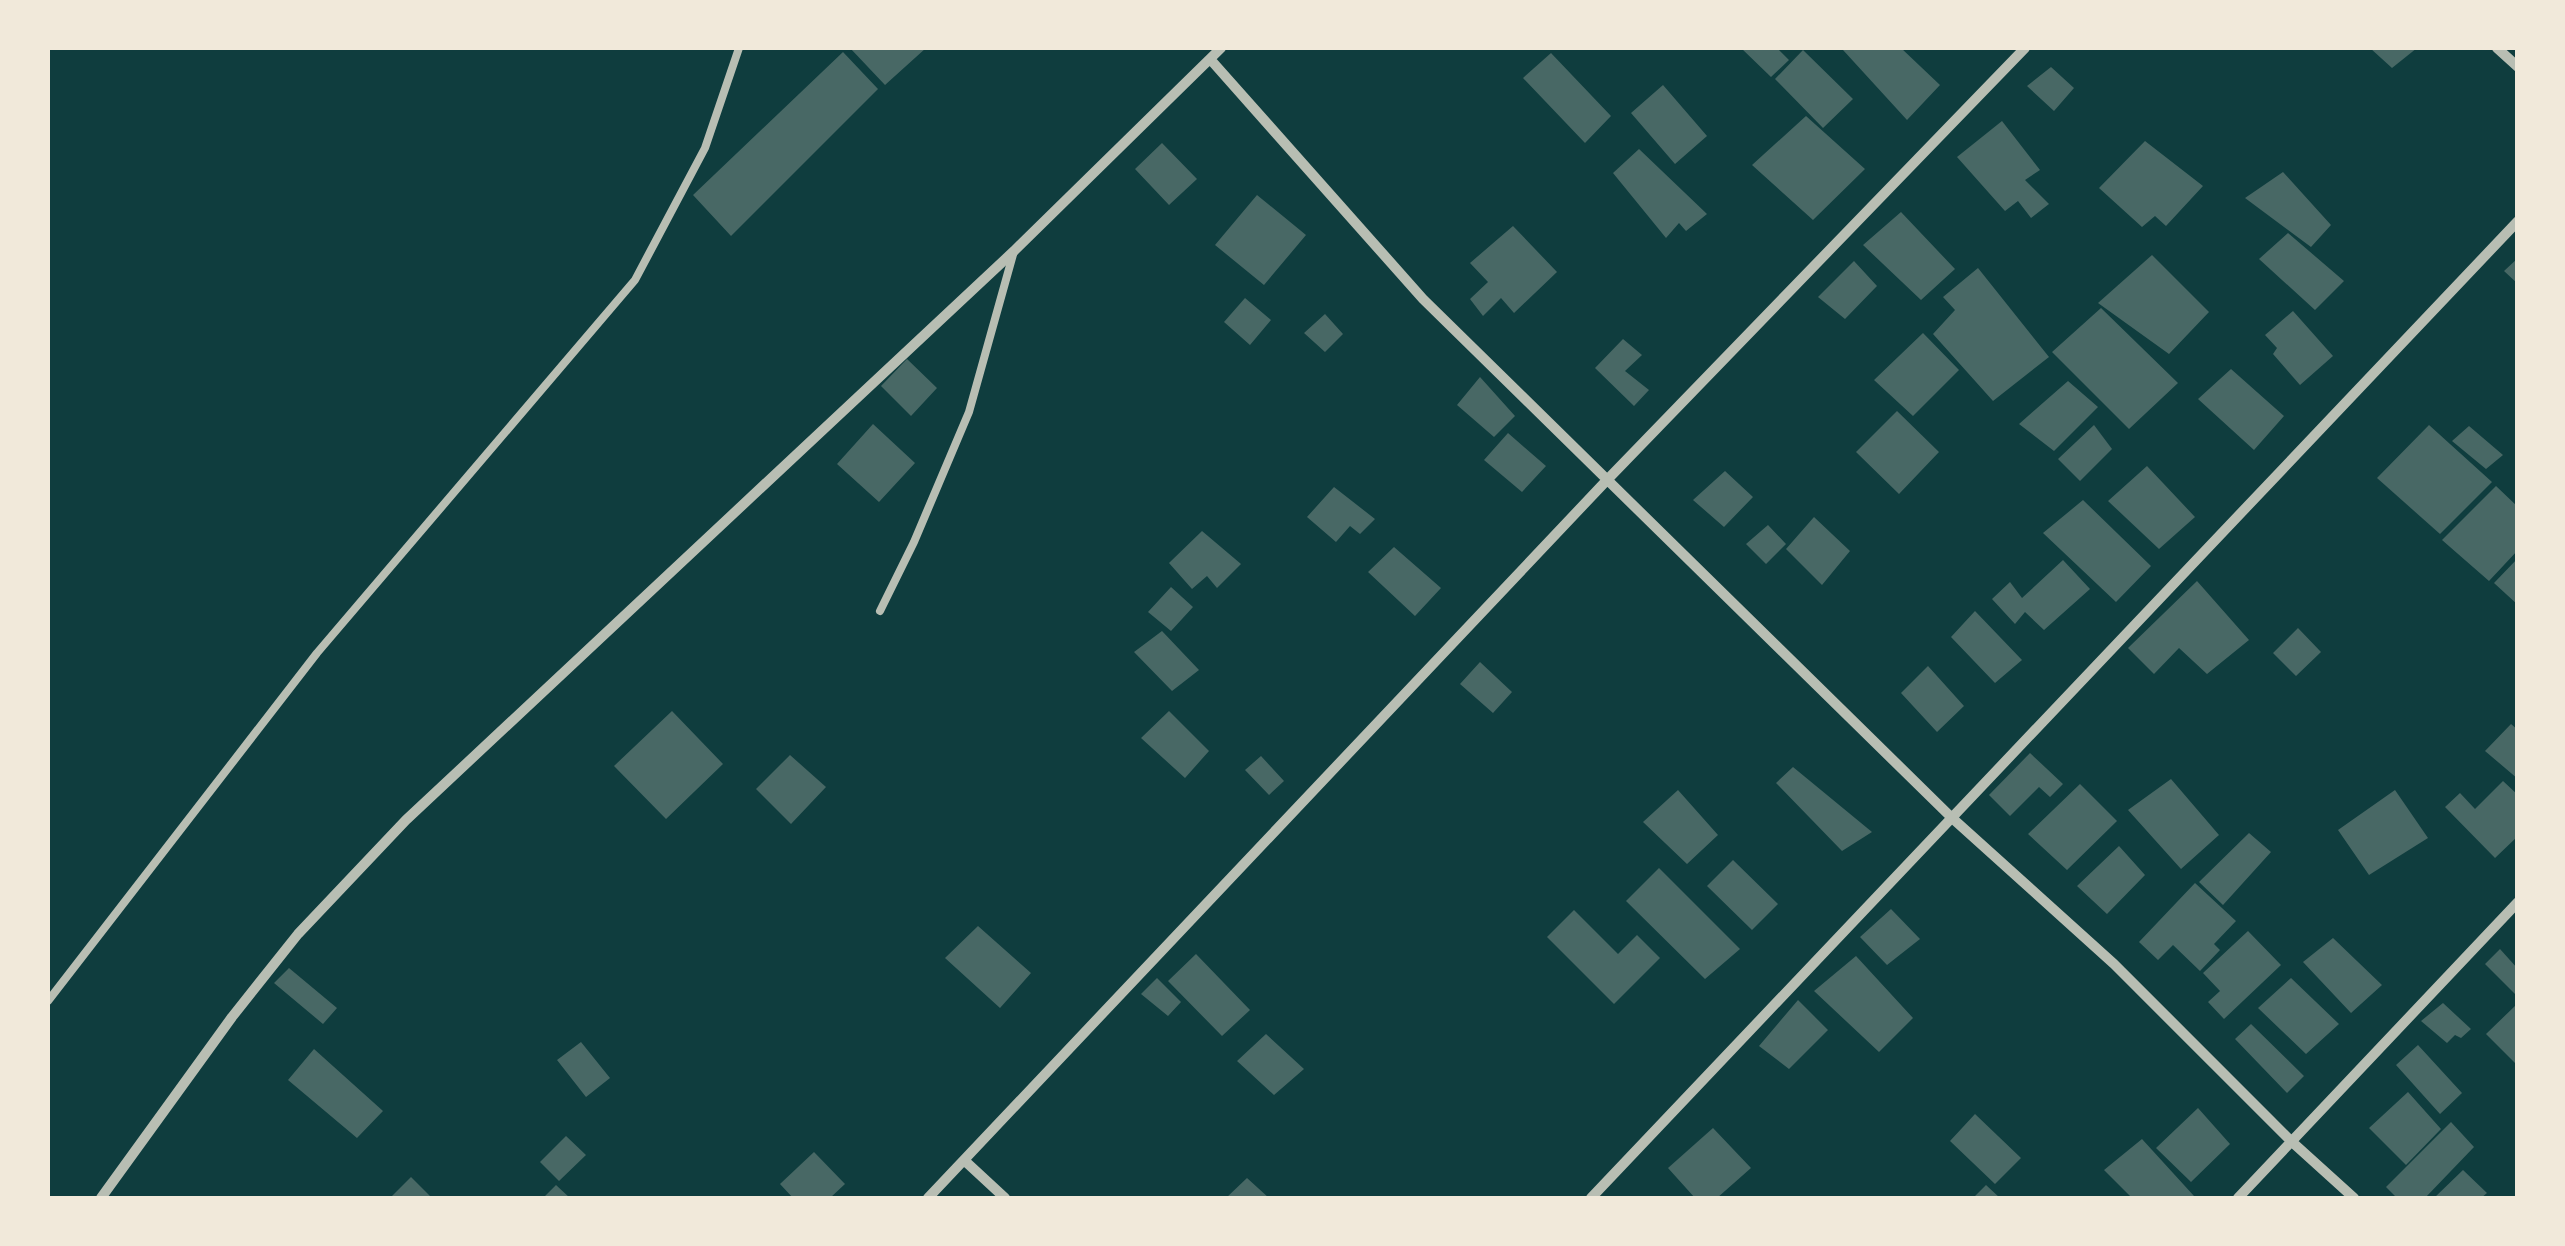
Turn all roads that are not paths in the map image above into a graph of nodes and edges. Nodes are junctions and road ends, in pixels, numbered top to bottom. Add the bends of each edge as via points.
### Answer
1 (739, 48) edge
2 (1221, 48) edge
3 (2025, 48) edge
4 (2497, 48) edge
5 (1210, 59) junction
6 (2518, 67) edge
7 (2518, 221) edge
8 (1014, 251) junction
9 (1607, 480) junction
10 (880, 611) dead end
11 (1952, 818) junction
12 (2518, 902) edge
13 (48, 1000) edge
14 (2291, 1141) junction
15 (965, 1161) junction
16 (100, 1198) edge
17 (928, 1198) edge
18 (1005, 1198) edge
19 (1591, 1198) edge
20 (2238, 1198) edge
21 (2354, 1198) edge

1 - 13 lane via 705,148 635,280 317,653
2 - 5 street
3 - 9 street
4 - 6 street
5 - 8 street
5 - 9 street via 1423,299
7 - 11 street
8 - 10 lane via 970,412
8 - 16 street via 406,820 298,934
9 - 11 street
9 - 15 street
11 - 14 street via 2114,964
11 - 19 street
12 - 14 street
14 - 20 street
14 - 21 street
15 - 17 street
15 - 18 street

